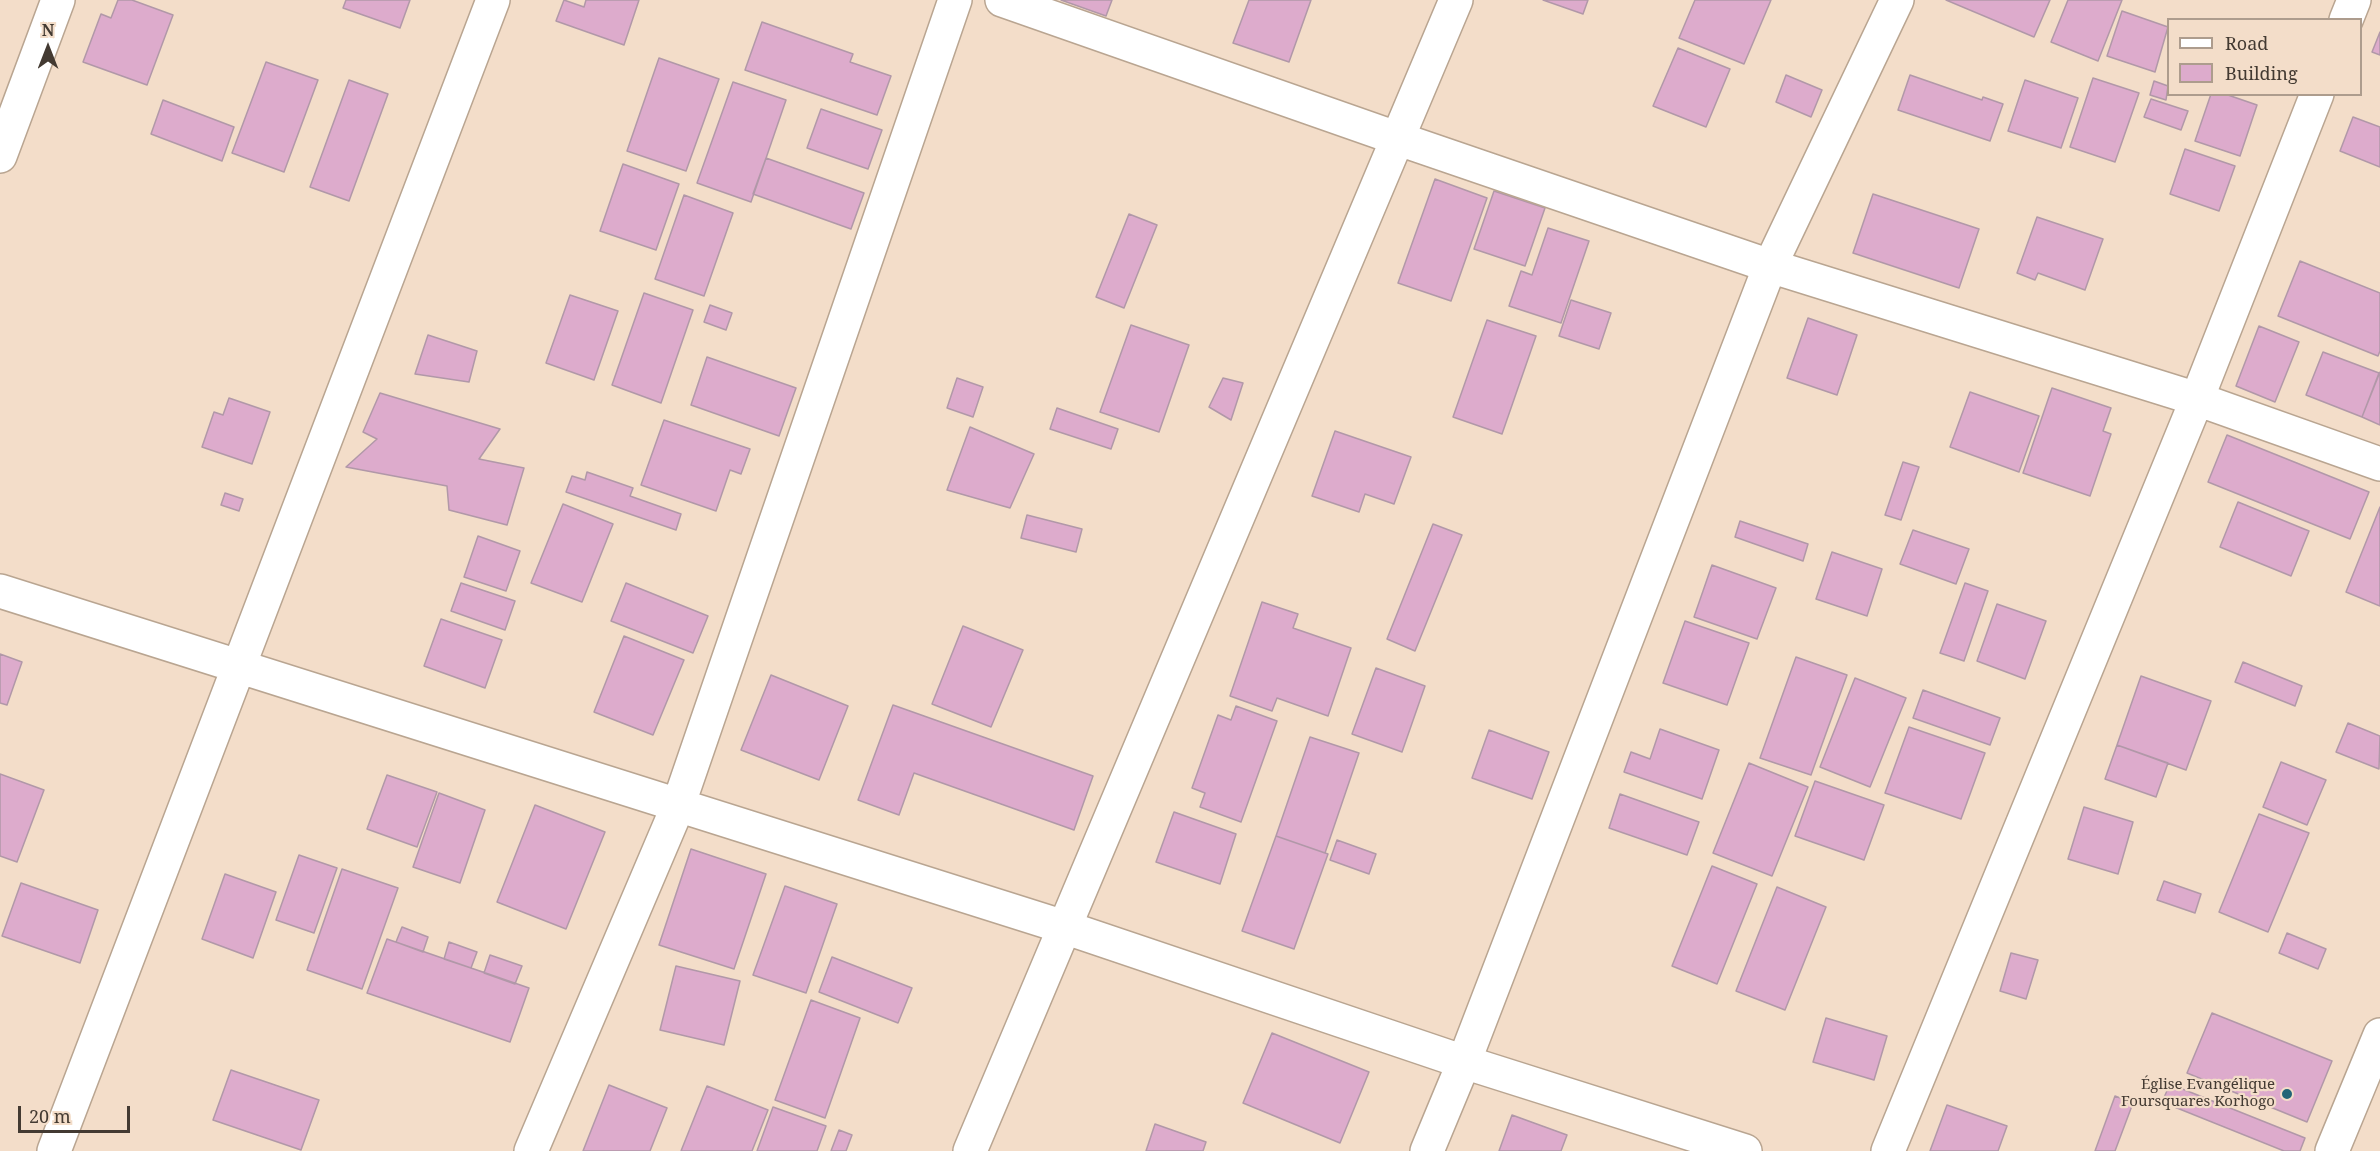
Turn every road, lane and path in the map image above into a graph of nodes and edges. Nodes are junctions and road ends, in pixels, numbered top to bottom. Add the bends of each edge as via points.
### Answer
1 (58, 0) edge
2 (493, 0) edge
3 (955, 0) edge
4 (1002, 0) edge
5 (1456, 0) edge
6 (1897, 0) edge
7 (2354, 0) edge
8 (2347, 18) edge
9 (2316, 96) edge
10 (1399, 139) junction
11 (0, 156) edge
12 (1770, 266) junction
13 (2197, 399) junction
14 (2380, 464) edge
15 (0, 591) edge
16 (239, 667) junction
17 (678, 806) junction
18 (1064, 927) junction
19 (2380, 1035) edge
20 (1464, 1062) junction
21 (54, 1151) edge
22 (531, 1151) edge
23 (970, 1151) edge
24 (1428, 1151) edge
25 (1745, 1151) edge
26 (1888, 1151) edge
27 (2332, 1151) edge

1 - 11 street
2 - 16 street
3 - 17 street
4 - 10 street
5 - 10 street
6 - 12 street
7 - 8 street
9 - 13 street
10 - 12 street
10 - 18 street
12 - 13 street
12 - 20 street
13 - 14 street
13 - 26 street
15 - 16 street
16 - 17 street
16 - 21 street
17 - 18 street
17 - 22 street
18 - 20 street
18 - 23 street
19 - 27 street
20 - 24 street
20 - 25 street

